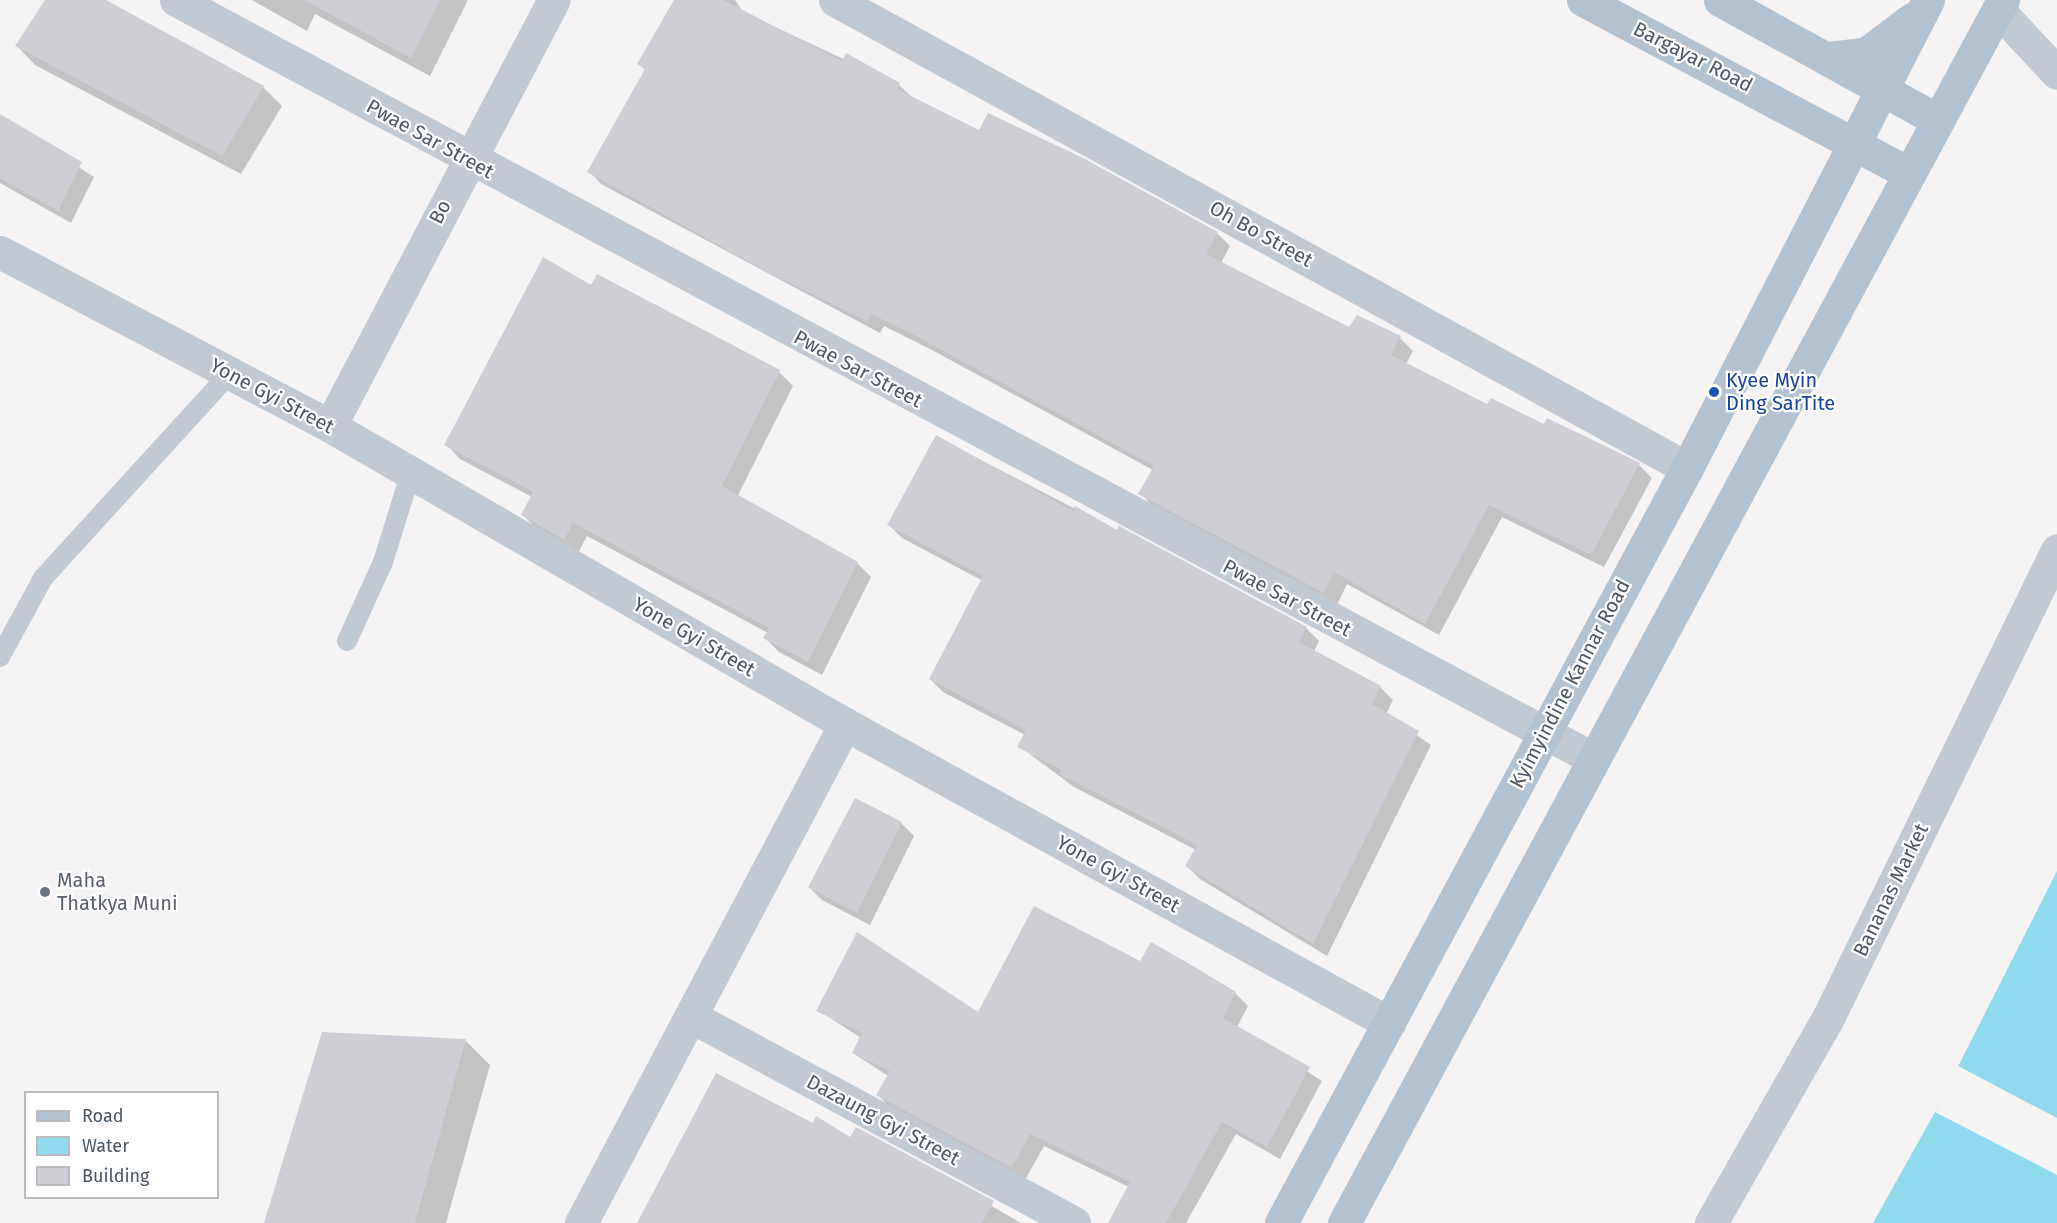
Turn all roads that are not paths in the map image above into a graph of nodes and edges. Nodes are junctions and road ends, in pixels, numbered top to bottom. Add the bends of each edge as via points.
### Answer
1 (177, 0) edge
2 (554, 0) edge
3 (835, 0) edge
4 (1583, 0) edge
5 (1720, 0) edge
6 (1926, 4) edge
7 (2000, 5) edge
8 (1829, 58) junction
9 (2057, 74) edge
10 (1881, 87) junction
11 (1804, 114) junction
12 (1936, 119) junction
13 (1854, 141) junction
14 (467, 159) junction
15 (1910, 173) junction
16 (1827, 196) junction
17 (0, 252) edge
18 (230, 374) junction
19 (330, 426) junction
20 (1687, 468) junction
21 (411, 472) junction
22 (2057, 550) edge
23 (346, 640) dead end
24 (0, 657) edge
25 (845, 724) junction
26 (1542, 734) junction
27 (1592, 759) junction
28 (692, 1017) junction
29 (1389, 1023) junction
30 (582, 1223) edge
31 (1074, 1223) edge
32 (1281, 1223) edge
33 (1344, 1223) edge
34 (1711, 1223) edge

1 - 14 street, Pwae Sar Street
2 - 14 street, Bo
3 - 20 street, Oh Bo Street
4 - 11 main road, Bargayar Road
5 - 8 main road
6 - 8 main road via 1867,53
6 - 10 main road, Kyimyindine Kannar Road
7 - 9 street
7 - 12 main road
8 - 10 main road
10 - 12 main road
10 - 13 main road, Kyimyindine Kannar Road
11 - 13 main road
11 - 16 main road via 1823,149
12 - 15 main road
13 - 15 main road
13 - 16 main road, Kyimyindine Kannar Road
14 - 19 street, Bo
14 - 26 street, Pwae Sar Street
15 - 27 main road
16 - 20 main road, Kyimyindine Kannar Road
17 - 18 street, Yone Gyi Street
18 - 19 street, Yone Gyi Street
18 - 24 lane via 43,578
19 - 21 street, Yone Gyi Street
20 - 26 main road, Kyimyindine Kannar Road
21 - 23 lane via 383,562
21 - 25 street, Yone Gyi Street
22 - 34 street, Bananas Market via 1827,1020
25 - 28 street
25 - 29 street, Yone Gyi Street
26 - 27 street, Pwae Sar Street
26 - 29 main road, Kyimyindine Kannar Road
27 - 33 main road
28 - 30 street
28 - 31 street, Dazaung Gyi Street
29 - 32 main road, Kyimyindine Kannar Road

